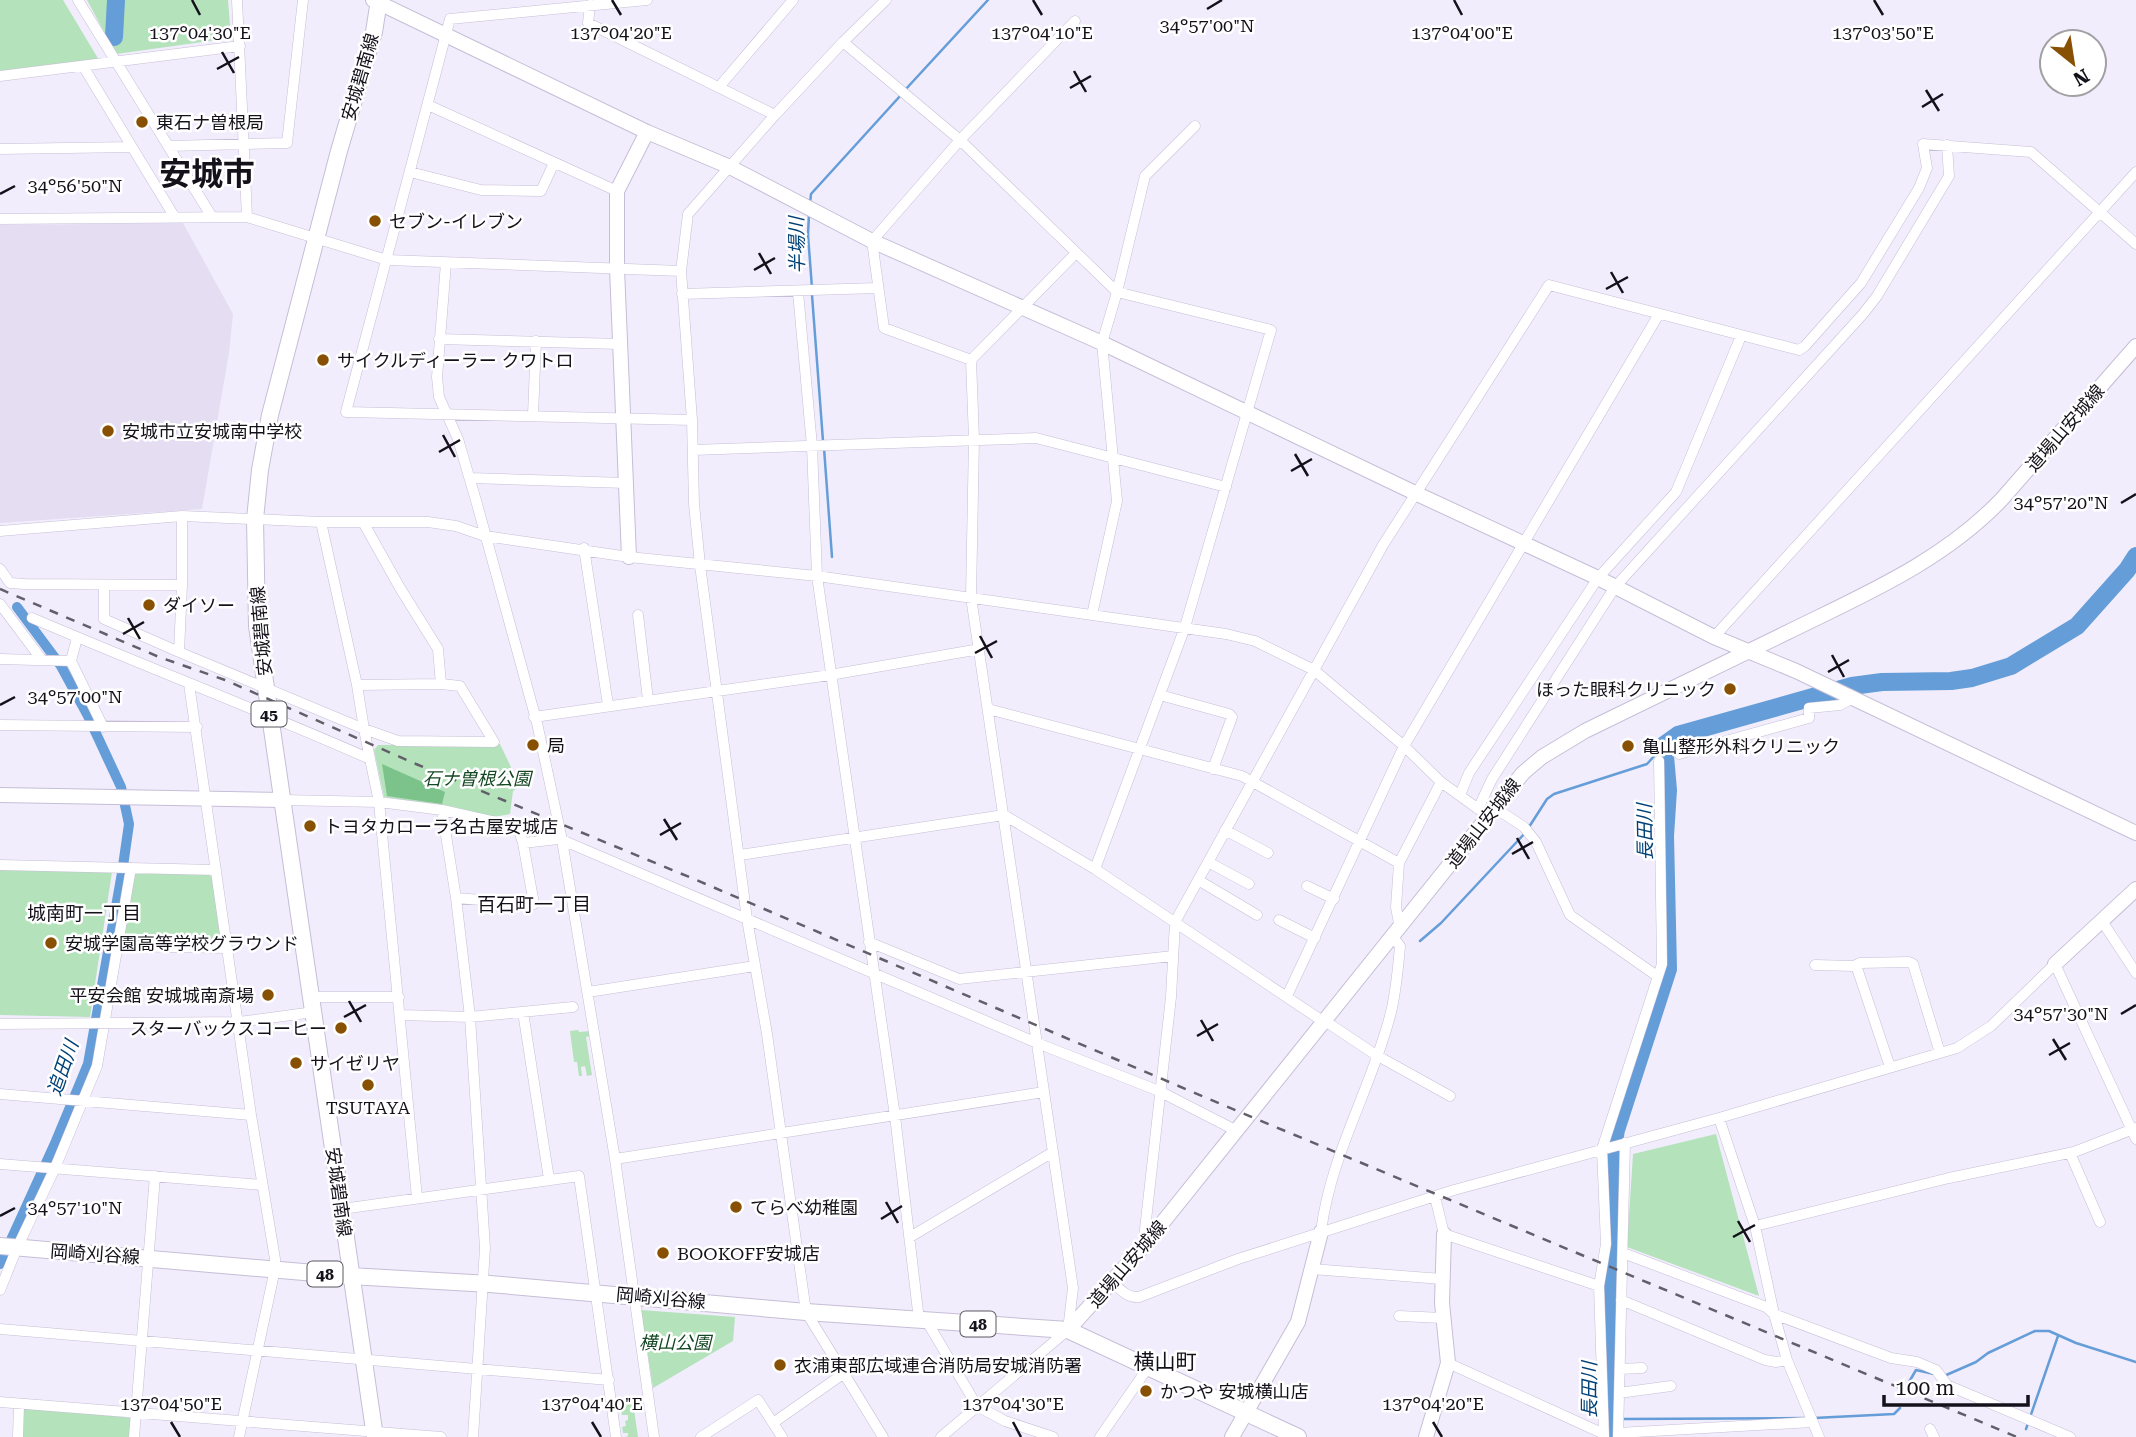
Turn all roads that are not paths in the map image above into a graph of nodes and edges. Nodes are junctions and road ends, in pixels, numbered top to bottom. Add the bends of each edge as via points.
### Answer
1 (78, 0) edge
2 (237, 0) edge
3 (303, 0) edge
4 (647, 0) edge
5 (793, 0) edge
6 (377, 1) edge
7 (881, 1) edge
8 (609, 2) edge
9 (590, 5) junction
10 (1075, 21) dead end
11 (445, 34) junction
12 (843, 42) junction
13 (240, 46) junction
14 (116, 61) junction
15 (83, 66) junction
16 (0, 76) edge
17 (719, 87) junction
18 (428, 105) junction
19 (775, 115) junction
20 (1195, 127) dead end
21 (647, 132) junction
22 (960, 140) junction
23 (245, 144) junction
24 (1947, 145) junction
25 (169, 146) junction
26 (132, 147) junction
27 (0, 149) edge
28 (554, 163) junction
29 (730, 167) junction
30 (410, 172) junction
31 (2136, 172) edge
32 (617, 191) junction
33 (2100, 212) junction
34 (174, 216) junction
35 (212, 217) junction
36 (247, 217) junction
37 (0, 219) edge
38 (317, 238) junction
39 (872, 241) junction
40 (2136, 244) edge
41 (1076, 253) junction
42 (387, 260) junction
43 (446, 263) junction
44 (617, 269) junction
45 (681, 271) junction
46 (878, 288) junction
47 (798, 292) junction
48 (1117, 292) junction
49 (682, 295) junction
50 (1023, 306) junction
51 (1659, 314) junction
52 (1741, 335) junction
53 (439, 340) junction
54 (536, 341) junction
55 (1102, 343) junction
56 (620, 344) junction
57 (2136, 346) edge
58 (971, 360) junction
59 (1246, 412) junction
60 (448, 414) junction
61 (533, 415) junction
62 (624, 418) junction
63 (692, 420) junction
64 (974, 439) junction
65 (812, 446) junction
66 (694, 450) junction
67 (1113, 457) junction
68 (470, 478) junction
69 (626, 482) junction
70 (1226, 487) junction
71 (1415, 493) junction
72 (182, 516) junction
73 (255, 519) junction
74 (321, 522) junction
75 (363, 522) junction
76 (0, 531) edge
77 (485, 536) junction
78 (1525, 544) junction
79 (584, 548) junction
80 (629, 556) junction
81 (700, 565) junction
82 (0, 569) edge
83 (817, 576) junction
84 (1598, 578) junction
85 (104, 585) junction
86 (182, 585) junction
87 (1615, 587) junction
88 (971, 597) junction
89 (0, 604) edge
90 (638, 615) dead end
91 (1092, 615) junction
92 (32, 618) dead end
93 (1185, 627) junction
94 (1714, 637) junction
95 (77, 638) junction
96 (980, 649) junction
97 (179, 652) junction
98 (1747, 652) junction
99 (0, 659) edge
100 (57, 661) junction
101 (1314, 670) junction
102 (830, 675) junction
103 (189, 684) junction
104 (441, 684) junction
105 (357, 685) junction
106 (267, 689) junction
107 (716, 690) junction
108 (1160, 695) junction
109 (1853, 698) junction
110 (648, 700) junction
111 (608, 705) junction
112 (988, 709) junction
113 (270, 715) junction
114 (534, 717) junction
115 (0, 724) edge
116 (97, 727) junction
117 (197, 727) junction
118 (364, 729) junction
119 (1404, 746) junction
120 (1139, 749) junction
121 (1679, 754) dead end
122 (370, 760) junction
123 (1659, 761) dead end
124 (1213, 769) junction
125 (1252, 781) junction
126 (1441, 782) junction
127 (0, 795) edge
128 (1460, 796) junction
129 (205, 798) junction
130 (282, 800) junction
131 (379, 802) junction
132 (442, 810) junction
133 (1487, 811) junction
134 (1004, 815) junction
135 (1225, 830) junction
136 (2136, 833) edge
137 (854, 838) junction
138 (562, 841) junction
139 (1360, 842) junction
140 (523, 843) junction
141 (1268, 853) dead end
142 (740, 855) junction
143 (1208, 862) junction
144 (1399, 863) junction
145 (0, 865) edge
146 (126, 868) junction
147 (1095, 869) junction
148 (216, 870) junction
149 (1198, 880) junction
150 (1249, 884) dead end
151 (1307, 886) dead end
152 (2136, 889) edge
153 (456, 898) junction
154 (1334, 899) junction
155 (1257, 915) dead end
156 (747, 919) junction
157 (1279, 920) dead end
158 (2102, 921) junction
159 (1175, 922) junction
160 (1396, 933) junction
161 (1315, 938) junction
162 (869, 942) junction
163 (118, 946) junction
164 (227, 948) junction
165 (1173, 956) junction
166 (2055, 964) junction
167 (1815, 965) dead end
168 (1856, 965) junction
169 (755, 966) junction
170 (1026, 971) junction
171 (873, 972) junction
172 (2136, 972) edge
173 (1657, 976) junction
174 (589, 992) junction
175 (1287, 996) junction
176 (399, 997) junction
177 (313, 1004) junction
178 (573, 1007) dead end
179 (523, 1012) junction
180 (400, 1016) junction
181 (470, 1017) junction
182 (239, 1022) junction
183 (1325, 1022) junction
184 (99, 1023) junction
185 (0, 1024) edge
186 (1037, 1043) junction
187 (1940, 1053) junction
188 (1376, 1055) junction
189 (1890, 1068) junction
190 (1044, 1091) junction
191 (1159, 1091) junction
192 (0, 1094) edge
193 (1450, 1096) dead end
194 (77, 1101) junction
195 (251, 1115) junction
196 (895, 1116) junction
197 (1719, 1118) junction
198 (1237, 1131) junction
199 (2135, 1132) edge
200 (781, 1135) junction
201 (1622, 1143) junction
202 (1605, 1148) junction
203 (1053, 1152) junction
204 (2070, 1153) junction
205 (615, 1159) junction
206 (0, 1164) edge
207 (48, 1168) junction
208 (155, 1176) junction
209 (549, 1180) junction
210 (262, 1185) junction
211 (480, 1189) junction
212 (1436, 1196) junction
213 (417, 1198) junction
214 (342, 1209) junction
215 (2100, 1222) dead end
216 (1755, 1226) junction
217 (1321, 1232) junction
218 (1444, 1234) junction
219 (910, 1237) junction
220 (0, 1246) edge
221 (1143, 1247) junction
222 (17, 1248) junction
223 (1623, 1253) junction
224 (148, 1258) junction
225 (275, 1269) junction
226 (1312, 1269) junction
227 (350, 1276) junction
228 (1442, 1279) junction
229 (1112, 1282) junction
230 (482, 1284) junction
231 (1599, 1286) junction
232 (0, 1290) edge
233 (594, 1293) junction
234 (634, 1296) junction
235 (1622, 1300) junction
236 (806, 1312) junction
237 (1774, 1314) junction
238 (1399, 1316) dead end
239 (1443, 1318) junction
240 (923, 1320) junction
241 (0, 1329) edge
242 (1069, 1330) junction
243 (141, 1341) junction
244 (258, 1351) junction
245 (365, 1360) junction
246 (1787, 1360) junction
247 (1448, 1363) junction
248 (1149, 1366) junction
249 (475, 1367) junction
250 (1642, 1368) dead end
251 (1620, 1369) junction
252 (844, 1374) junction
253 (609, 1380) junction
254 (1671, 1386) dead end
255 (1619, 1393) junction
256 (0, 1402) edge
257 (19, 1404) junction
258 (977, 1406) junction
259 (1246, 1412) junction
260 (136, 1413) junction
261 (242, 1422) junction
262 (774, 1423) junction
263 (1815, 1431) edge
264 (306, 1432) edge
265 (375, 1435) edge
266 (1618, 1435) edge
267 (1604, 1436) edge
268 (18, 1437) edge
269 (134, 1437) edge
270 (239, 1437) edge
271 (441, 1437) edge
272 (472, 1437) edge
273 (616, 1437) edge
274 (654, 1437) edge
275 (701, 1437) edge
276 (782, 1437) edge
277 (883, 1437) edge
278 (941, 1437) edge
279 (1053, 1437) edge
280 (1100, 1437) edge
281 (1232, 1437) edge
282 (1298, 1437) edge
283 (1426, 1437) edge
284 (2070, 1437) edge

1 - 14 street
2 - 13 street
3 - 23 street via 287,143
4 - 8 street
5 - 17 street
6 - 11 street
6 - 38 main road, 安城碧南線 / 45 via 374,32
7 - 12 street
8 - 9 street
9 - 11 street via 450,19
9 - 17 street via 588,23
10 - 22 street
11 - 18 street
11 - 21 street
12 - 19 street
12 - 22 street
13 - 14 street
13 - 23 street
14 - 15 street
14 - 25 street
15 - 16 street
15 - 26 street
17 - 19 street
18 - 28 street
18 - 30 street
19 - 29 street
20 - 48 street via 1145,176
21 - 29 street
21 - 32 street
22 - 39 street
22 - 41 street
23 - 25 street
23 - 36 street
24 - 33 street via 2031,152
24 - 52 street via 1923,144 1927,169 1919,188 1861,283 1805,346 1799,350
24 - 87 street via 1949,176 1877,296
25 - 35 street
26 - 27 street
26 - 34 street
28 - 30 street via 541,191 481,190
28 - 32 street
29 - 39 street
29 - 45 street via 688,214
30 - 42 street
31 - 33 street
32 - 44 street
33 - 40 street
33 - 94 street
34 - 35 street
34 - 37 street
35 - 36 street
36 - 38 street
38 - 42 street
38 - 73 main road, 安城碧南線 / 45 via 270,415
39 - 46 street
39 - 50 street
41 - 48 street
41 - 50 street
42 - 43 street
42 - 60 street via 346,412
43 - 44 street
43 - 53 street
44 - 45 street
44 - 56 street
45 - 49 street
46 - 47 street
46 - 58 street via 884,328
47 - 49 street
47 - 65 street
48 - 55 street
48 - 59 street via 1270,330
49 - 63 street
50 - 55 street
50 - 58 street
51 - 52 street
51 - 71 street via 1549,285
51 - 78 street
52 - 84 street via 1676,492
53 - 54 street
53 - 60 street via 439,397
54 - 56 street
54 - 61 street
55 - 59 street
55 - 67 street
56 - 62 street
57 - 98 street, 道場山安城線 via 1980,523 1919,566
58 - 64 street
59 - 70 street
59 - 71 street
60 - 61 street
60 - 68 street
61 - 62 street
62 - 63 street
62 - 69 street
63 - 66 street
64 - 65 street
64 - 67 street via 1036,438
64 - 88 street
65 - 66 street
65 - 83 street
66 - 81 street
67 - 70 street
67 - 91 street via 1117,501
68 - 69 street
68 - 77 street
69 - 80 street
70 - 93 street
71 - 78 street
71 - 101 street
72 - 73 street
72 - 76 street
72 - 86 street
73 - 74 street
73 - 106 main road, 安城碧南線 / 45 via 257,626
74 - 75 street
74 - 105 street
75 - 77 street via 428,522
75 - 104 street via 438,649
77 - 79 street
77 - 114 street
78 - 84 street
78 - 119 street
79 - 80 street
79 - 111 street
80 - 81 street
81 - 83 street
81 - 107 street
82 - 85 street via 10,583
83 - 88 street
83 - 102 street
84 - 87 street
84 - 128 street via 1469,773
85 - 86 street
85 - 97 street via 104,619
86 - 97 street
87 - 94 street
87 - 133 street via 1492,779
88 - 91 street
88 - 96 street
89 - 100 street
90 - 110 street
91 - 93 street
92 - 95 street
93 - 101 street via 1255,641
93 - 108 street
94 - 98 street
95 - 100 street
95 - 103 street
96 - 102 street
96 - 112 street
97 - 106 street
98 - 109 street
98 - 133 street, 道場山安城線 via 1542,757
99 - 100 street
100 - 116 street
101 - 119 street
101 - 125 street
102 - 107 street
102 - 137 street
103 - 113 street
103 - 117 street
104 - 105 street
104 - 118 street via 460,686 494,742 398,741
105 - 118 street
106 - 113 main road, 安城碧南線 / 45
106 - 118 street
107 - 110 street
107 - 142 street
108 - 120 street
108 - 124 street via 1229,714
109 - 121 street via 1840,705 1809,708 1809,718
109 - 136 street
110 - 111 street
111 - 114 street
112 - 120 street
112 - 134 street
113 - 122 street
113 - 130 main road, 安城碧南線 / 45
114 - 138 street
115 - 116 street
116 - 117 street
117 - 129 street
118 - 122 street
119 - 126 street
119 - 139 street
120 - 124 street
120 - 147 street
122 - 131 street
123 - 173 street via 1662,964
124 - 125 street
125 - 135 street
125 - 139 street
126 - 128 street
126 - 144 street
127 - 129 street
128 - 133 street
129 - 130 street
129 - 148 street
130 - 131 street
130 - 177 main road, 安城碧南線 / 45
131 - 132 street
131 - 176 street
132 - 140 street via 518,827
132 - 153 street
133 - 160 street, 道場山安城線
133 - 173 street via 1527,831 1536,842 1570,915
134 - 137 street
134 - 147 street
134 - 170 street
135 - 141 street
135 - 143 street
137 - 142 street
137 - 162 street
138 - 140 street
138 - 156 street
138 - 174 street
139 - 144 street
139 - 154 street
140 - 153 street via 534,904
142 - 156 street
143 - 149 street
143 - 150 street
144 - 160 street
145 - 146 street
146 - 148 street
146 - 163 street
147 - 159 street
148 - 164 street
149 - 155 street
149 - 159 street
151 - 154 street
152 - 158 street
153 - 181 street
154 - 161 street
156 - 169 street
156 - 171 street
157 - 161 street
158 - 166 street
158 - 172 street
159 - 165 street
159 - 175 street
160 - 183 street, 道場山安城線
160 - 188 street via 1394,997
161 - 175 street
162 - 170 street via 960,979
162 - 171 street
163 - 164 street
163 - 184 street
164 - 182 street
165 - 170 street
165 - 191 street
166 - 187 street via 1991,1026 1957,1048
166 - 199 street
167 - 168 street
168 - 187 street via 1913,964
168 - 189 street
169 - 174 street
169 - 200 street
170 - 186 street
171 - 186 street
171 - 196 street
173 - 202 street
174 - 205 street
175 - 183 street
176 - 177 street
176 - 180 street
177 - 182 street
177 - 214 main road, 安城碧南線 / 45
178 - 179 street
179 - 181 street
179 - 209 street
180 - 181 street
180 - 213 street
181 - 211 street
182 - 184 street
182 - 195 street
183 - 188 street
183 - 198 street, 道場山安城線
184 - 185 street
184 - 194 street via 97,1066
186 - 190 street
186 - 191 street
187 - 189 street
188 - 193 street
188 - 217 street via 1343,1144
189 - 197 street
190 - 196 street
190 - 203 street
191 - 198 street
191 - 221 street
192 - 194 street
194 - 195 street
194 - 207 street
195 - 210 street
196 - 200 street
196 - 219 street
197 - 201 street
197 - 216 street
198 - 221 street, 道場山安城線
199 - 204 street
200 - 205 street
200 - 236 street
201 - 202 street
201 - 223 street
202 - 212 street
202 - 231 street via 1606,1244
203 - 219 street
203 - 242 street via 1073,1289
204 - 215 street
204 - 216 street
205 - 234 street
206 - 207 street
207 - 208 street
207 - 222 street
208 - 210 street
208 - 224 street
209 - 211 street
209 - 233 street via 579,1175
210 - 225 street
211 - 213 street
211 - 230 street via 485,1248
212 - 217 street
212 - 218 street
213 - 214 street
214 - 227 main road, 安城碧南線 / 45
216 - 237 street
217 - 226 street
217 - 229 street via 1139,1297 1132,1298
218 - 228 street
218 - 231 street
219 - 240 street
220 - 222 main road, 岡崎刈谷線 / 48
221 - 229 street, 道場山安城線
222 - 224 main road, 岡崎刈谷線 / 48
222 - 232 street
223 - 235 street
223 - 237 street
224 - 225 main road, 岡崎刈谷線 / 48
224 - 243 street
225 - 227 main road, 岡崎刈谷線 / 48
225 - 244 street
226 - 228 street
226 - 259 street via 1298,1322
227 - 230 main road, 岡崎刈谷線 / 48
227 - 245 main road, 安城碧南線 / 45
228 - 239 street
229 - 242 street, 道場山安城線
230 - 233 main road, 岡崎刈谷線 / 48
230 - 249 street
231 - 267 street
233 - 234 main road, 岡崎刈谷線 / 48
233 - 253 street
234 - 236 main road, 岡崎刈谷線 / 48
234 - 274 street
235 - 246 street via 1765,1360
235 - 251 street
236 - 240 main road, 岡崎刈谷線 / 48
236 - 252 street
237 - 246 street
237 - 284 street via 1891,1358 1917,1362 1936,1370 1947,1385
238 - 239 street
239 - 247 street
240 - 242 main road, 岡崎刈谷線 / 48
240 - 258 street
241 - 243 street
242 - 248 main road, 岡崎刈谷線 / 48
242 - 258 street
243 - 244 street
243 - 260 street
244 - 245 street
244 - 261 street
245 - 249 street
245 - 265 main road, 安城碧南線 / 45
246 - 263 street
247 - 267 street
247 - 283 street
248 - 259 main road, 岡崎刈谷線 / 48
248 - 280 street
249 - 253 street
249 - 272 street
250 - 251 street
251 - 255 street
252 - 262 street
252 - 277 street
253 - 273 street
254 - 255 street
255 - 266 street
256 - 257 street
257 - 260 street
257 - 268 street
258 - 278 street
258 - 279 street
259 - 281 street
259 - 282 main road, 岡崎刈谷線 / 48
260 - 261 street
260 - 269 street
261 - 264 street
261 - 270 street
262 - 275 street via 758,1400
262 - 276 street
263 - 266 street
264 - 265 street
265 - 271 street

